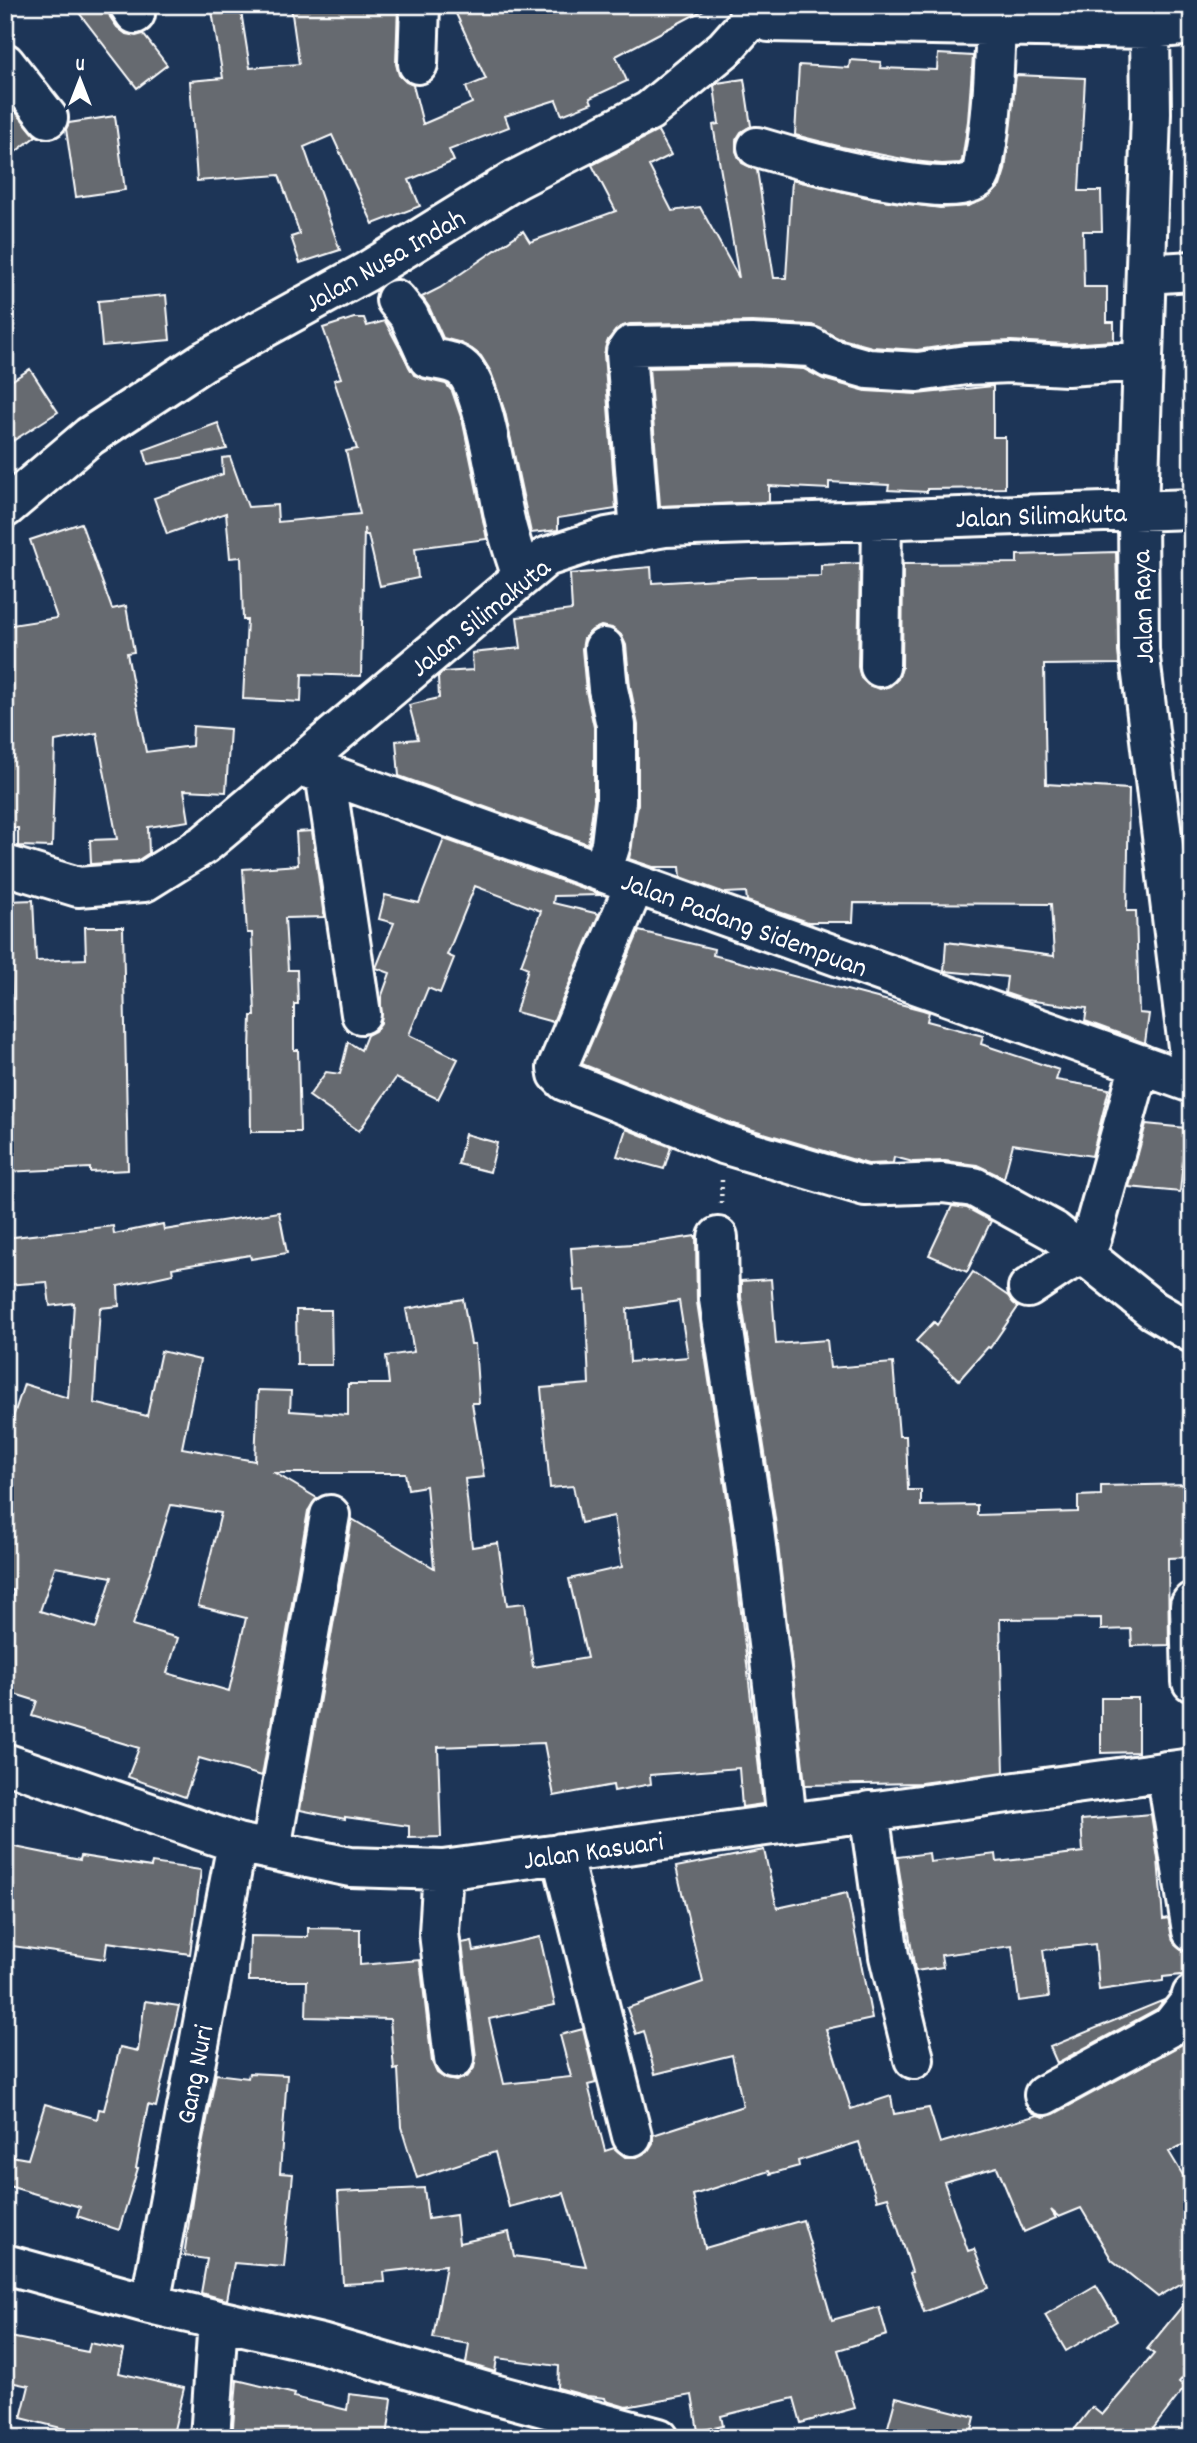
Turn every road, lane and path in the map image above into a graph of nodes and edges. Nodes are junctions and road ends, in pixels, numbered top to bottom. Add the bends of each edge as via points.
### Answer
1 (420, 5) edge
2 (759, 14) edge
3 (1151, 17) edge
4 (1192, 25) edge
5 (996, 26) junction
6 (5, 63) edge
7 (418, 64) dead end
8 (48, 118) dead end
9 (757, 147) dead end
10 (1192, 271) edge
11 (1146, 274) junction
12 (396, 300) dead end
13 (1143, 361) junction
14 (5, 508) edge
15 (1192, 509) edge
16 (1138, 511) junction
17 (882, 520) junction
18 (640, 532) junction
19 (522, 577) junction
20 (604, 648) dead end
21 (880, 667) dead end
22 (311, 770) junction
23 (5, 865) edge
24 (619, 878) junction
25 (361, 1014) dead end
26 (1140, 1064) junction
27 (1192, 1081) edge
28 (722, 1179) dead end
29 (719, 1227) joint
30 (1084, 1255) junction
31 (1028, 1288) dead end
32 (1192, 1333) edge
33 (330, 1515) dead end
34 (1192, 1602) edge
35 (1192, 1682) edge
36 (5, 1763) edge
37 (1179, 1769) edge
38 (869, 1811) junction
39 (787, 1823) junction
40 (254, 1846) junction
41 (561, 1853) junction
42 (443, 1870) junction
43 (1192, 1931) edge
44 (1192, 1995) edge
45 (454, 2059) dead end
46 (914, 2059) dead end
47 (1044, 2095) dead end
48 (632, 2136) dead end
49 (5, 2264) edge
50 (150, 2304) junction
51 (218, 2320) junction
52 (210, 2438) edge
53 (659, 2438) edge

1 - 7 street
2 - 5 street
2 - 14 street, Jalan Nusa Indah via 649,111 515,180 366,272 204,361 90,436
3 - 4 street
3 - 5 street
3 - 11 street, Jalan Raya
5 - 9 street via 989,132 980,176 970,185 938,187 837,170
6 - 8 street
10 - 11 street
11 - 13 street, Jalan Raya
12 - 19 street via 409,316 428,358 454,363 473,382
13 - 16 street, Jalan Raya
13 - 18 street via 966,365 918,372 868,369 811,348 630,346 626,352
15 - 16 street, Jalan Silimakuta
16 - 17 street, Jalan Silimakuta
16 - 27 street, Jalan Raya via 1139,650
17 - 18 street, Jalan Silimakuta via 666,527
17 - 21 street
18 - 19 street, Jalan Silimakuta via 607,537 546,557
19 - 22 street, Jalan Silimakuta
20 - 24 street via 616,726 611,844
22 - 23 street, Jalan Silimakuta via 145,882 78,887
22 - 24 street, Jalan Padang Sidempuan
22 - 25 street
24 - 26 street, Jalan Padang Sidempuan
24 - 30 street via 557,1068 565,1081 723,1144 864,1186 942,1183 974,1188 1054,1231
26 - 27 street, Jalan Padang Sidempuan
26 - 30 street
28 - 29 path
29 - 39 street via 719,1299 752,1521
30 - 31 street
30 - 32 street via 1153,1310
33 - 40 street, Gang Nuri
34 - 35 street
36 - 40 street, Jalan Kasuari
37 - 38 street, Jalan Kasuari
37 - 43 street
38 - 39 street, Jalan Kasuari
38 - 46 street via 890,1956
39 - 41 street, Jalan Kasuari
40 - 42 street, Jalan Kasuari via 350,1867
40 - 50 street, Gang Nuri
41 - 42 street, Jalan Kasuari
41 - 48 street
42 - 45 street via 439,1933
44 - 47 street via 1171,2026
49 - 50 street
50 - 51 street
51 - 52 street
51 - 53 street

